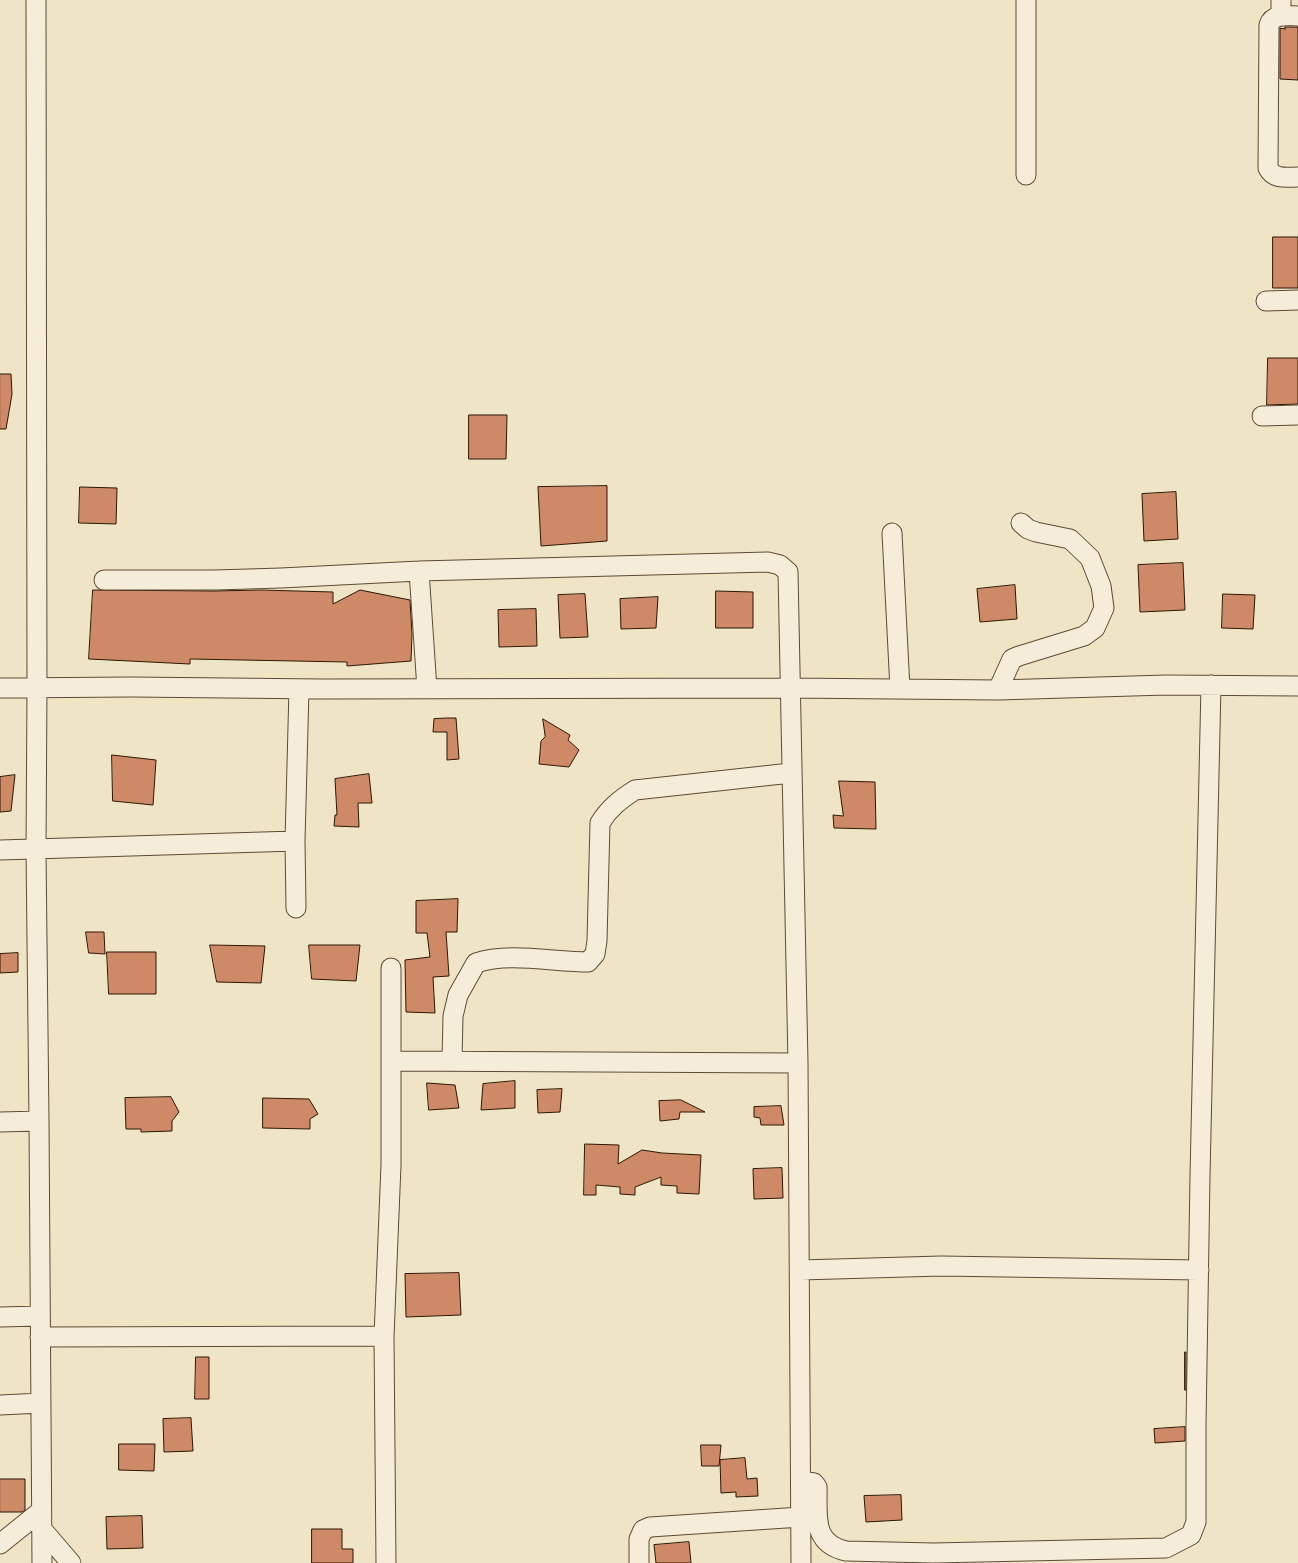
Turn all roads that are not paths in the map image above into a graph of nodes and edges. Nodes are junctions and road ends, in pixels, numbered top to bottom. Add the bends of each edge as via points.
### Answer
1 (36, 0) edge
2 (1026, 0) edge
3 (1287, 11) edge
4 (1026, 175) dead end
5 (1298, 177) edge
6 (1298, 300) edge
7 (1266, 301) dead end
8 (1298, 415) edge
9 (1262, 416) dead end
10 (1021, 523) dead end
11 (892, 533) dead end
12 (419, 571) junction
13 (104, 580) dead end
14 (1210, 685) junction
15 (1298, 686) edge
16 (0, 688) edge
17 (37, 688) junction
18 (790, 688) junction
19 (299, 689) junction
20 (427, 689) junction
21 (900, 689) junction
22 (998, 690) junction
23 (791, 773) junction
24 (294, 841) junction
25 (0, 850) edge
26 (36, 850) junction
27 (296, 908) dead end
28 (391, 968) dead end
29 (391, 1061) junction
30 (452, 1061) junction
31 (798, 1063) junction
32 (39, 1121) junction
33 (0, 1122) edge
34 (800, 1270) junction
35 (1199, 1270) junction
36 (40, 1316) junction
37 (0, 1317) edge
38 (384, 1336) junction
39 (40, 1337) junction
40 (40, 1403) junction
41 (0, 1404) edge
42 (801, 1481) junction
43 (801, 1517) junction
44 (41, 1520) junction
45 (0, 1544) edge
46 (952, 1558) edge
47 (42, 1563) edge
48 (71, 1563) edge
49 (386, 1563) edge
50 (639, 1563) edge
51 (801, 1563) edge

1 - 17 street
2 - 4 street
3 - 5 street via 1273,18 1270,25 1268,168 1276,177
6 - 7 street
8 - 9 street
10 - 22 street via 1036,532 1070,539 1090,558 1101,586 1104,608 1095,628 1084,636 1012,659
11 - 21 street
12 - 13 street via 215,580
12 - 18 street via 768,562 780,565 788,572
12 - 20 street
14 - 15 street
14 - 22 street
14 - 35 street
16 - 17 street
17 - 19 street
17 - 26 street
18 - 20 street
18 - 21 street
18 - 23 street
19 - 20 street
19 - 24 street
21 - 22 street
23 - 30 street via 636,790 620,800 606,812 600,823 595,954 588,962 506,958 487,959 476,963 458,995 454,1016
23 - 31 street
24 - 26 street
24 - 27 street
25 - 26 street
26 - 32 street
28 - 29 street
29 - 30 street
29 - 38 street via 391,1165
30 - 31 street
31 - 34 street
32 - 33 street
32 - 36 street
34 - 35 street via 941,1266
34 - 42 street
35 - 46 street via 1196,1522 1191,1535 1166,1548
36 - 37 street
36 - 39 street
38 - 39 street
38 - 49 street
39 - 40 street
40 - 41 street
40 - 44 street
42 - 43 street
42 - 46 street via 814,1483 817,1487 818,1524 826,1542 836,1549
43 - 50 street via 650,1527 643,1530 639,1539
43 - 51 street
44 - 45 street
44 - 47 street
44 - 48 street

